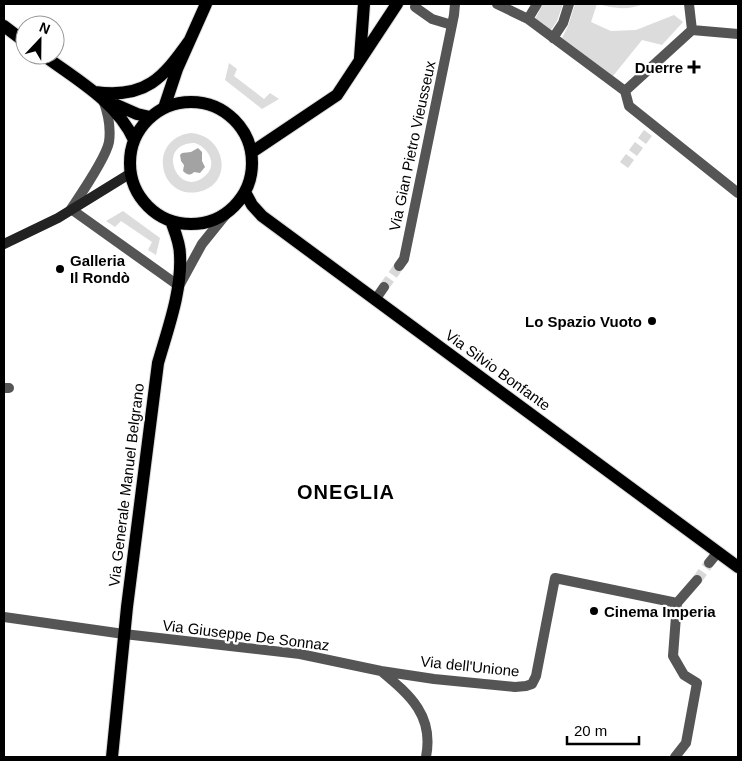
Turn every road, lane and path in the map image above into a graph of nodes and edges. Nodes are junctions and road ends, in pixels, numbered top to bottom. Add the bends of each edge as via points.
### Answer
1 (206, 4) edge
2 (364, 4) edge
3 (397, 4) edge
4 (455, 4) edge
5 (497, 4) edge
6 (537, 4) edge
7 (569, 4) edge
8 (689, 4) edge
9 (415, 7) dead end
10 (528, 19) junction
11 (4, 26) edge
12 (451, 28) junction
13 (692, 30) junction
14 (15, 34) edge
15 (738, 34) edge
16 (553, 38) junction
17 (190, 40) junction
18 (360, 60) junction
19 (56, 65) edge
20 (625, 91) junction
21 (98, 96) junction
22 (164, 108) junction
23 (150, 117) junction
24 (134, 140) junction
25 (252, 152) junction
26 (130, 173) junction
27 (245, 192) junction
28 (738, 194) edge
29 (71, 210) junction
30 (227, 213) junction
31 (171, 221) junction
32 (4, 244) edge
33 (399, 266) tunnel mouth
34 (179, 286) junction
35 (384, 287) tunnel mouth
36 (375, 300) junction
37 (718, 552) junction
38 (710, 563) tunnel mouth
39 (738, 567) edge
40 (697, 580) tunnel mouth
41 (677, 604) junction
42 (4, 618) edge
43 (124, 634) junction
44 (381, 670) junction
45 (112, 757) edge
46 (426, 757) edge
47 (675, 757) edge

1 - 17 main road
2 - 18 main road
3 - 18 main road
4 - 12 street, Via Gian Pietro Vieusseux
5 - 10 street
6 - 10 street
7 - 16 street via 563,23
8 - 13 street
9 - 12 street
10 - 16 street
11 - 14 main road
12 - 33 street, Via Gian Pietro Vieusseux via 445,74 404,259
13 - 15 street
13 - 20 street
16 - 20 street
17 - 21 main road via 173,64 154,82 138,91
17 - 22 main road
18 - 25 main road via 337,95
19 - 21 main road
20 - 28 street via 629,106 650,129
21 - 23 main road
21 - 24 main road via 121,117
21 - 29 street via 107,111 109,143
22 - 23 main road
22 - 25 main road via 192,102 219,108 240,127
23 - 24 main road
24 - 26 main road
25 - 27 main road via 250,179
26 - 29 main road
26 - 31 main road via 144,203
27 - 30 main road
27 - 36 main road, Via Silvio Bonfante via 262,216
29 - 32 main road
29 - 34 street
30 - 31 main road via 210,222 190,224
30 - 34 street via 202,244
31 - 34 main road, Via Generale Manuel Belgrano via 180,254
34 - 43 main road, Via Generale Manuel Belgrano via 158,363
35 - 36 street
36 - 37 main road, Via Silvio Bonfante
37 - 38 street
37 - 39 main road, Via Silvio Bonfante
40 - 41 street
41 - 44 street, Via dell'Unione via 555,578 532,684 515,687
41 - 47 street via 673,656 684,675 697,683 686,743
42 - 43 street, Via Giuseppe De Sonnaz
43 - 44 street, Via Giuseppe De Sonnaz via 300,654
43 - 45 main road, Via Generale Manuel Belgrano
44 - 46 street, Via Giuseppe De Sonnaz via 404,690 424,716

